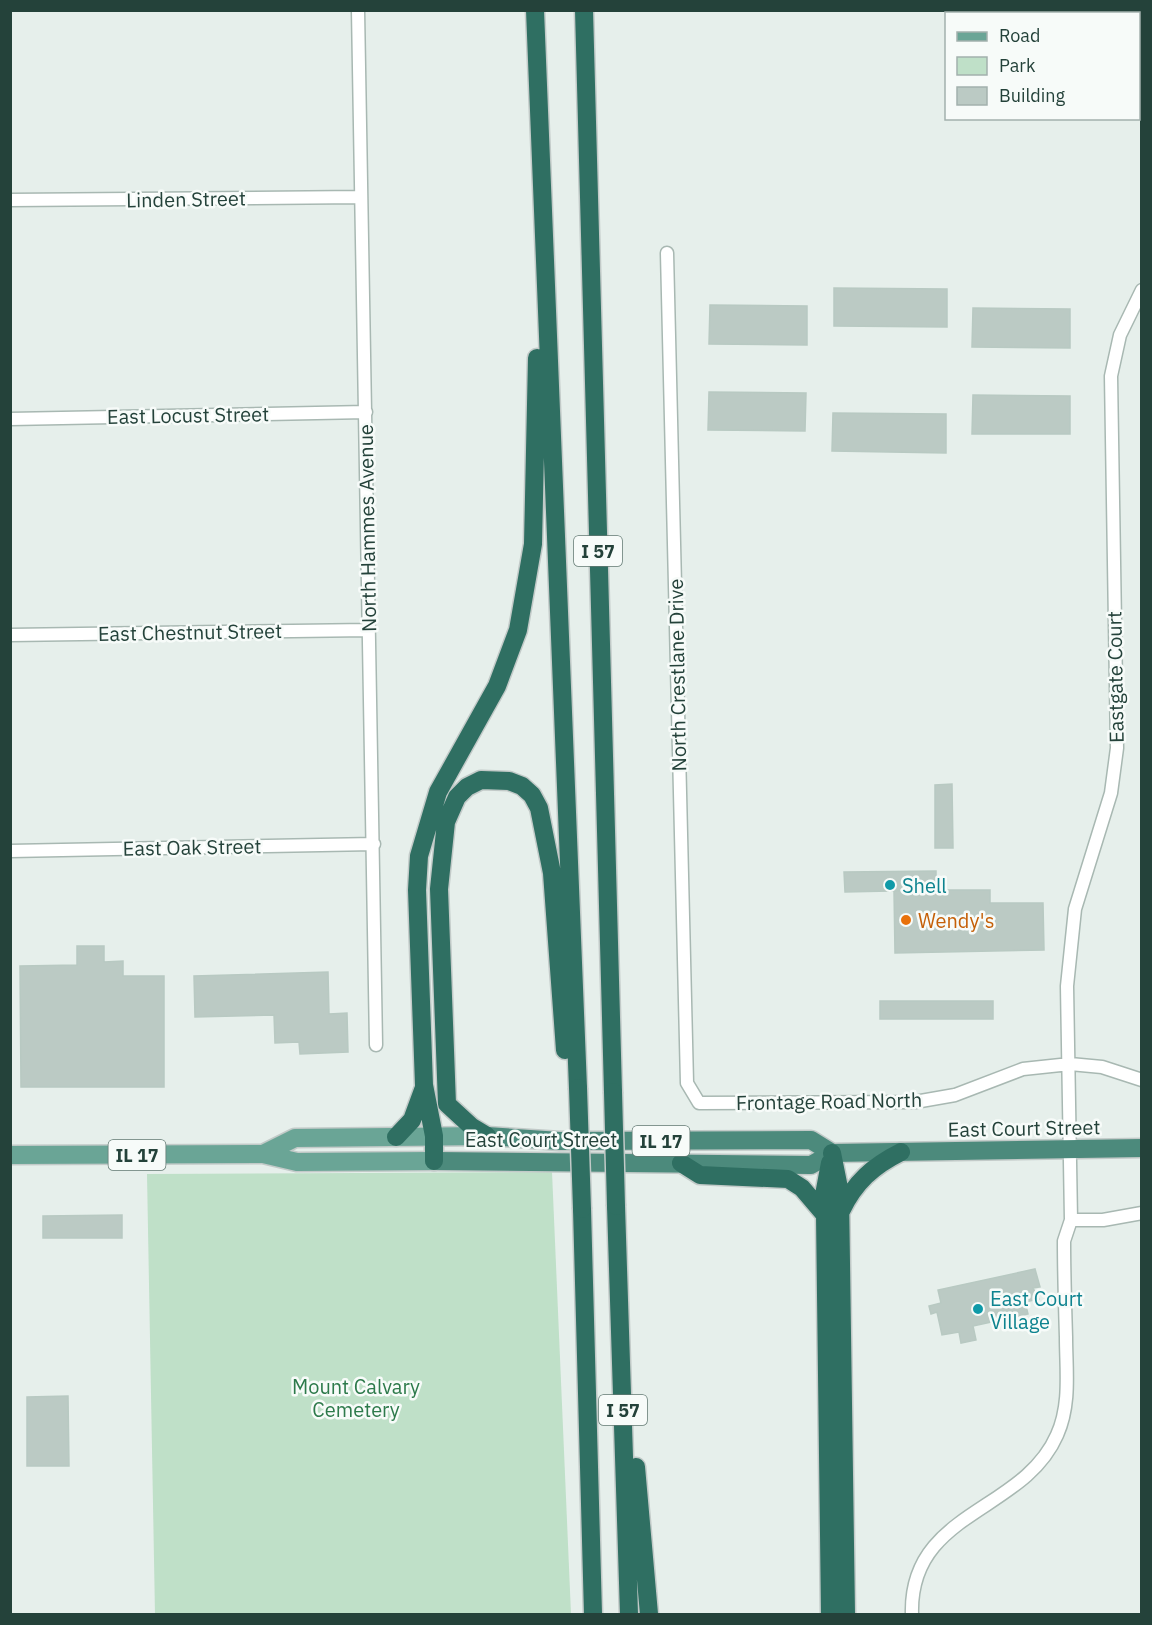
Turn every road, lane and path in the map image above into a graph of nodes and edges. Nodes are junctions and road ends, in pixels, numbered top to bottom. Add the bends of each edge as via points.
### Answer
1 (358, 10) edge
2 (535, 10) edge
3 (584, 10) edge
4 (361, 197) junction
5 (10, 200) edge
6 (541, 203) junction
7 (667, 253) dead end
8 (1142, 290) edge
9 (366, 412) junction
10 (10, 419) edge
11 (369, 630) junction
12 (10, 634) edge
13 (374, 844) junction
14 (10, 851) edge
15 (376, 1045) dead end
16 (1070, 1064) junction
17 (1142, 1080) edge
18 (424, 1085) junction
19 (573, 1090) junction
20 (693, 1096) joint
21 (447, 1104) junction
22 (434, 1136) junction
23 (487, 1136) junction
24 (396, 1137) junction
25 (1142, 1148) edge
26 (1069, 1149) junction
27 (901, 1152) junction
28 (832, 1153) junction
29 (263, 1154) junction
30 (10, 1155) edge
31 (434, 1161) junction
32 (681, 1163) junction
33 (1142, 1213) edge
34 (833, 1214) junction
35 (1071, 1220) junction
36 (620, 1279) junction
37 (593, 1614) edge
38 (629, 1614) edge
39 (649, 1614) edge
40 (830, 1614) edge
41 (846, 1614) edge
42 (912, 1614) edge

1 - 4 street, North Hammes Avenue
2 - 6 highway, I 57
3 - 36 highway, I 57, bridge
4 - 5 street, Linden Street
4 - 9 street, North Hammes Avenue
6 - 18 highway via 533,544 518,630 497,686 438,792 419,856
6 - 19 highway, I 57
7 - 20 street, North Crestlane Drive via 687,1083
8 - 16 street, Eastgate Court via 1120,335 1112,376 1117,748 1112,793 1075,909 1067,986
9 - 10 street, East Locust Street
9 - 11 street, North Hammes Avenue
11 - 12 street, East Chestnut Street
11 - 13 street, North Hammes Avenue
13 - 14 street, East Oak Street
13 - 15 street, North Hammes Avenue
16 - 17 street, Frontage Road North via 1102,1067
16 - 20 street, Frontage Road North via 1023,1069 955,1095 915,1102 699,1103
16 - 26 street, Eastgate Court
18 - 22 highway
18 - 24 highway via 412,1120
19 - 21 highway via 552,873 539,808 522,786 509,781 481,780 457,797 446,822 440,889
19 - 37 highway, I 57, bridge via 581,1182
21 - 22 highway
21 - 23 highway
22 - 23 main road, IL 17
22 - 24 main road, IL 17
22 - 31 highway
23 - 28 highway, IL 17 via 560,1141 811,1140
24 - 29 main road, IL 17 via 295,1138
25 - 26 highway, East Court Street / IL 17
26 - 27 highway, East Court Street / IL 17
26 - 35 street, Eastgate Court
27 - 28 highway, East Court Street / IL 17
27 - 34 highway via 863,1176
28 - 32 highway, East Court Street / IL 17 via 811,1165
28 - 34 highway via 840,1193
29 - 30 main road, East Court Street / IL 17
29 - 31 main road, East Court Street / IL 17 via 297,1162
31 - 32 highway, East Court Street / IL 17
32 - 34 highway via 700,1175 788,1179
33 - 35 street via 1103,1220
34 - 40 highway
34 - 41 highway
35 - 42 street, Eastgate Court via 1064,1241 1066,1408 1057,1436 1045,1458 1025,1480 957,1523 930,1553 916,1574
36 - 38 highway, I 57
36 - 39 highway

